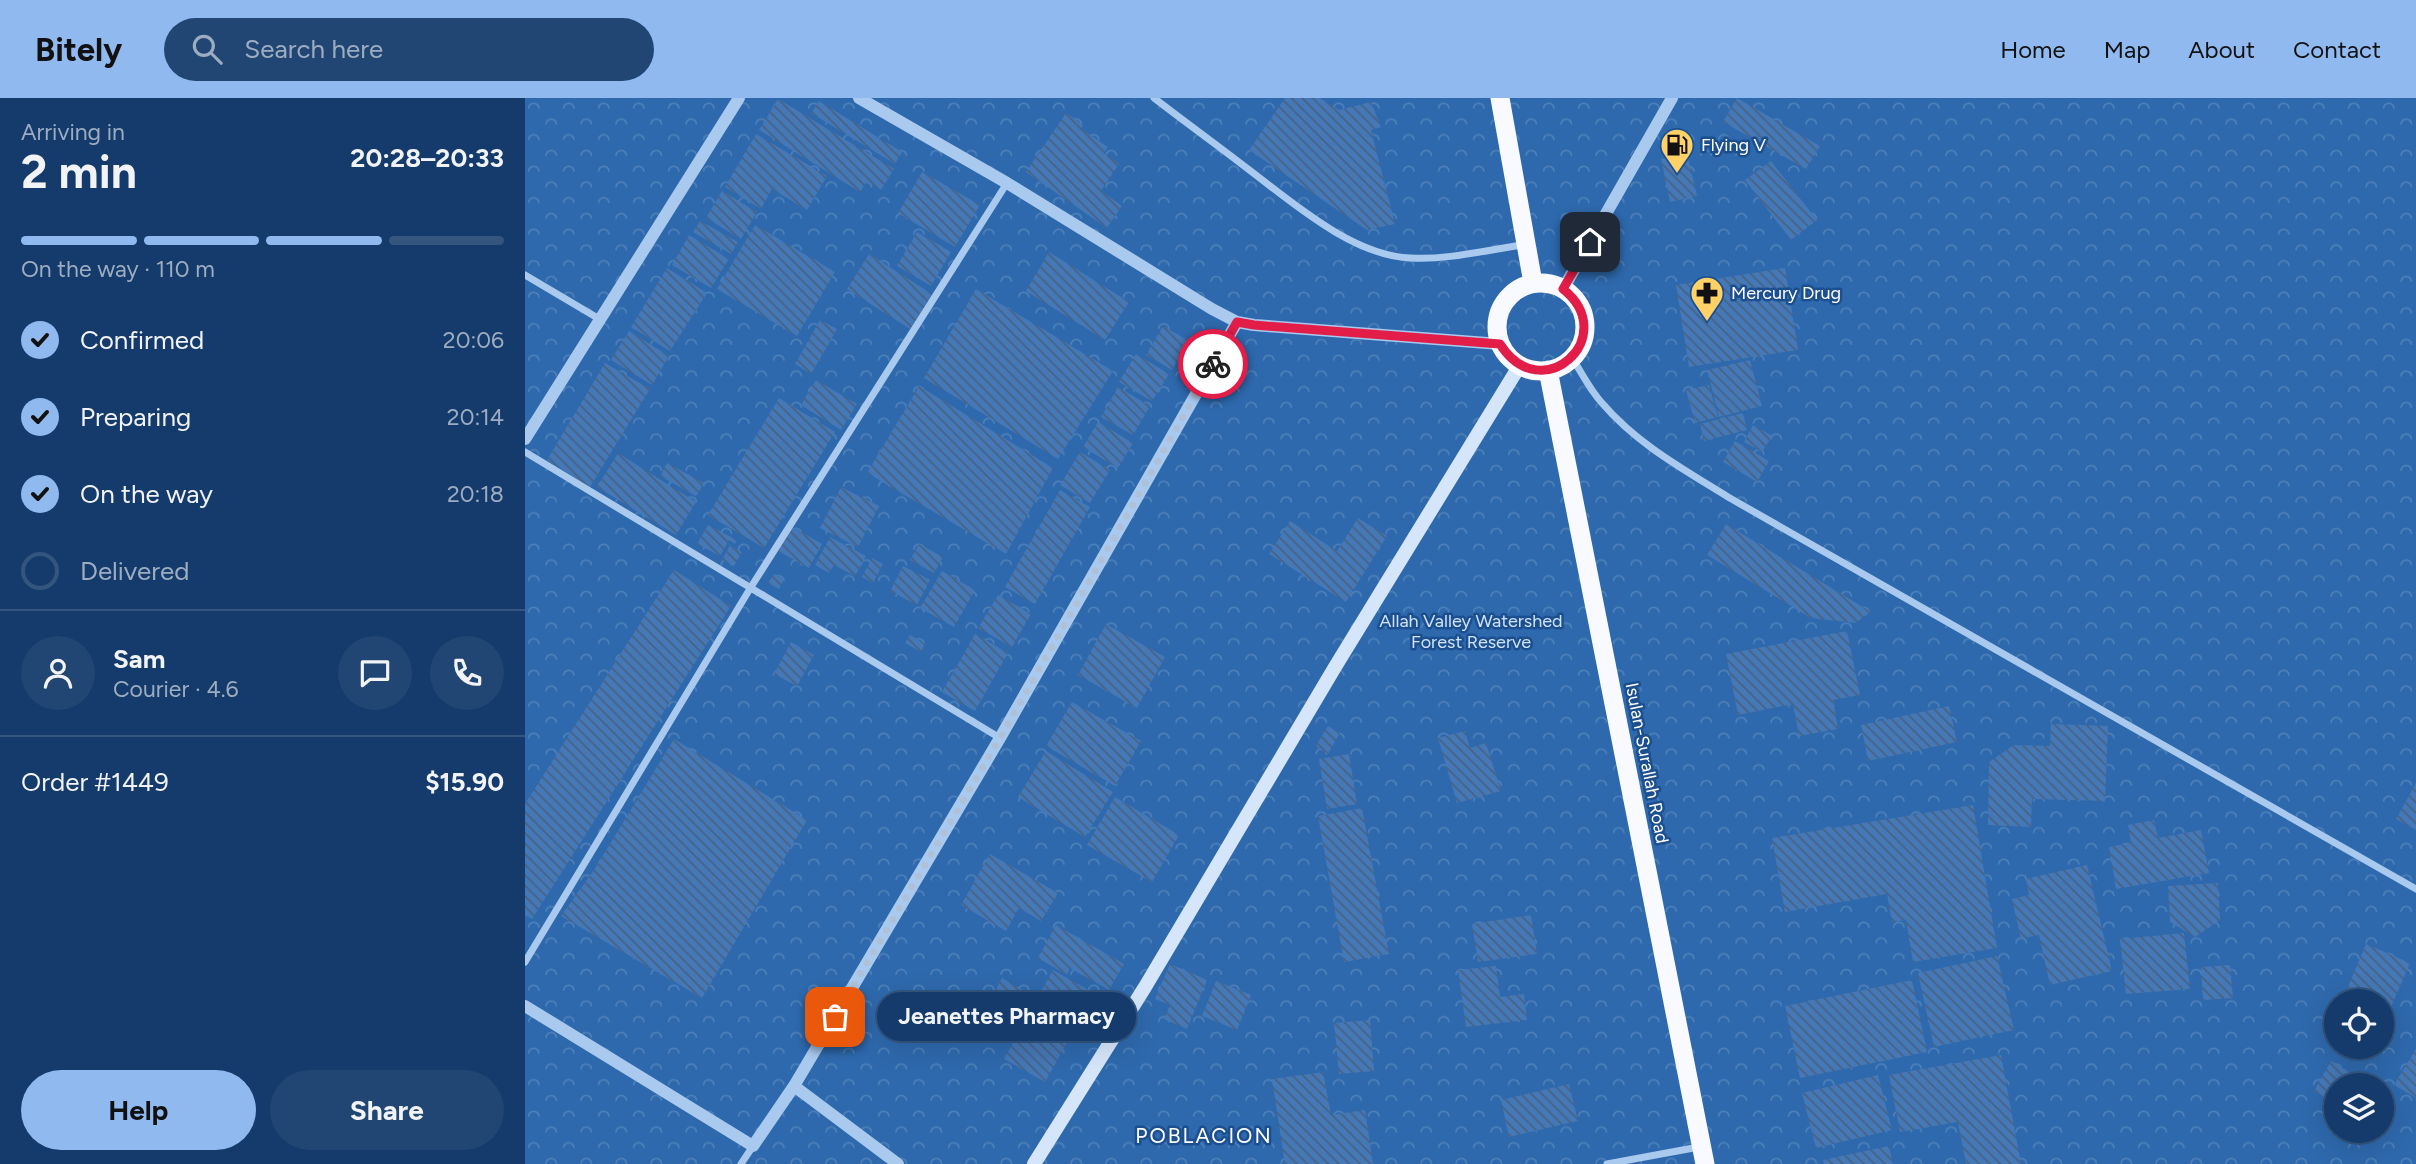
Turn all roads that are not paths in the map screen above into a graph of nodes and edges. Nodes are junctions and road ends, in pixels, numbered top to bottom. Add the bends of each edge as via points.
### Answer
1 (739, 98) edge
2 (859, 98) edge
3 (1154, 98) edge
4 (1500, 98) edge
5 (1672, 98) edge
6 (1007, 183) junction
7 (1527, 245) junction
8 (525, 275) edge
9 (1533, 283) junction
10 (1563, 289) junction
11 (601, 320) junction
12 (1237, 322) junction
13 (1500, 344) junction
14 (1572, 358) junction
15 (1520, 365) junction
16 (1548, 370) junction
17 (525, 439) edge
18 (525, 452) edge
19 (751, 587) junction
20 (1000, 738) junction
21 (2416, 889) edge
22 (525, 962) edge
23 (525, 1006) edge
24 (794, 1086) junction
25 (753, 1146) junction
26 (1703, 1155) edge
27 (741, 1164) edge
28 (898, 1164) edge
29 (1034, 1164) edge
30 (1607, 1164) edge

1 - 11 street
2 - 6 street
3 - 7 street via 1299,207 1351,241 1378,252 1440,257
4 - 7 highway
5 - 10 street
6 - 12 street
6 - 19 street
7 - 9 highway
8 - 11 street
9 - 10 highway
9 - 13 highway via 1513,292 1499,310
10 - 14 highway via 1574,297 1584,321 1580,347
11 - 17 street
12 - 13 street
12 - 20 street
13 - 15 highway
14 - 16 highway
14 - 21 street via 1599,401 1662,456
15 - 16 highway
15 - 29 main road
16 - 26 highway, Isulan-Surallah Road
18 - 19 street
19 - 20 street
19 - 22 street
20 - 24 street
23 - 25 street
24 - 25 street
24 - 28 street
25 - 27 street
26 - 30 street

